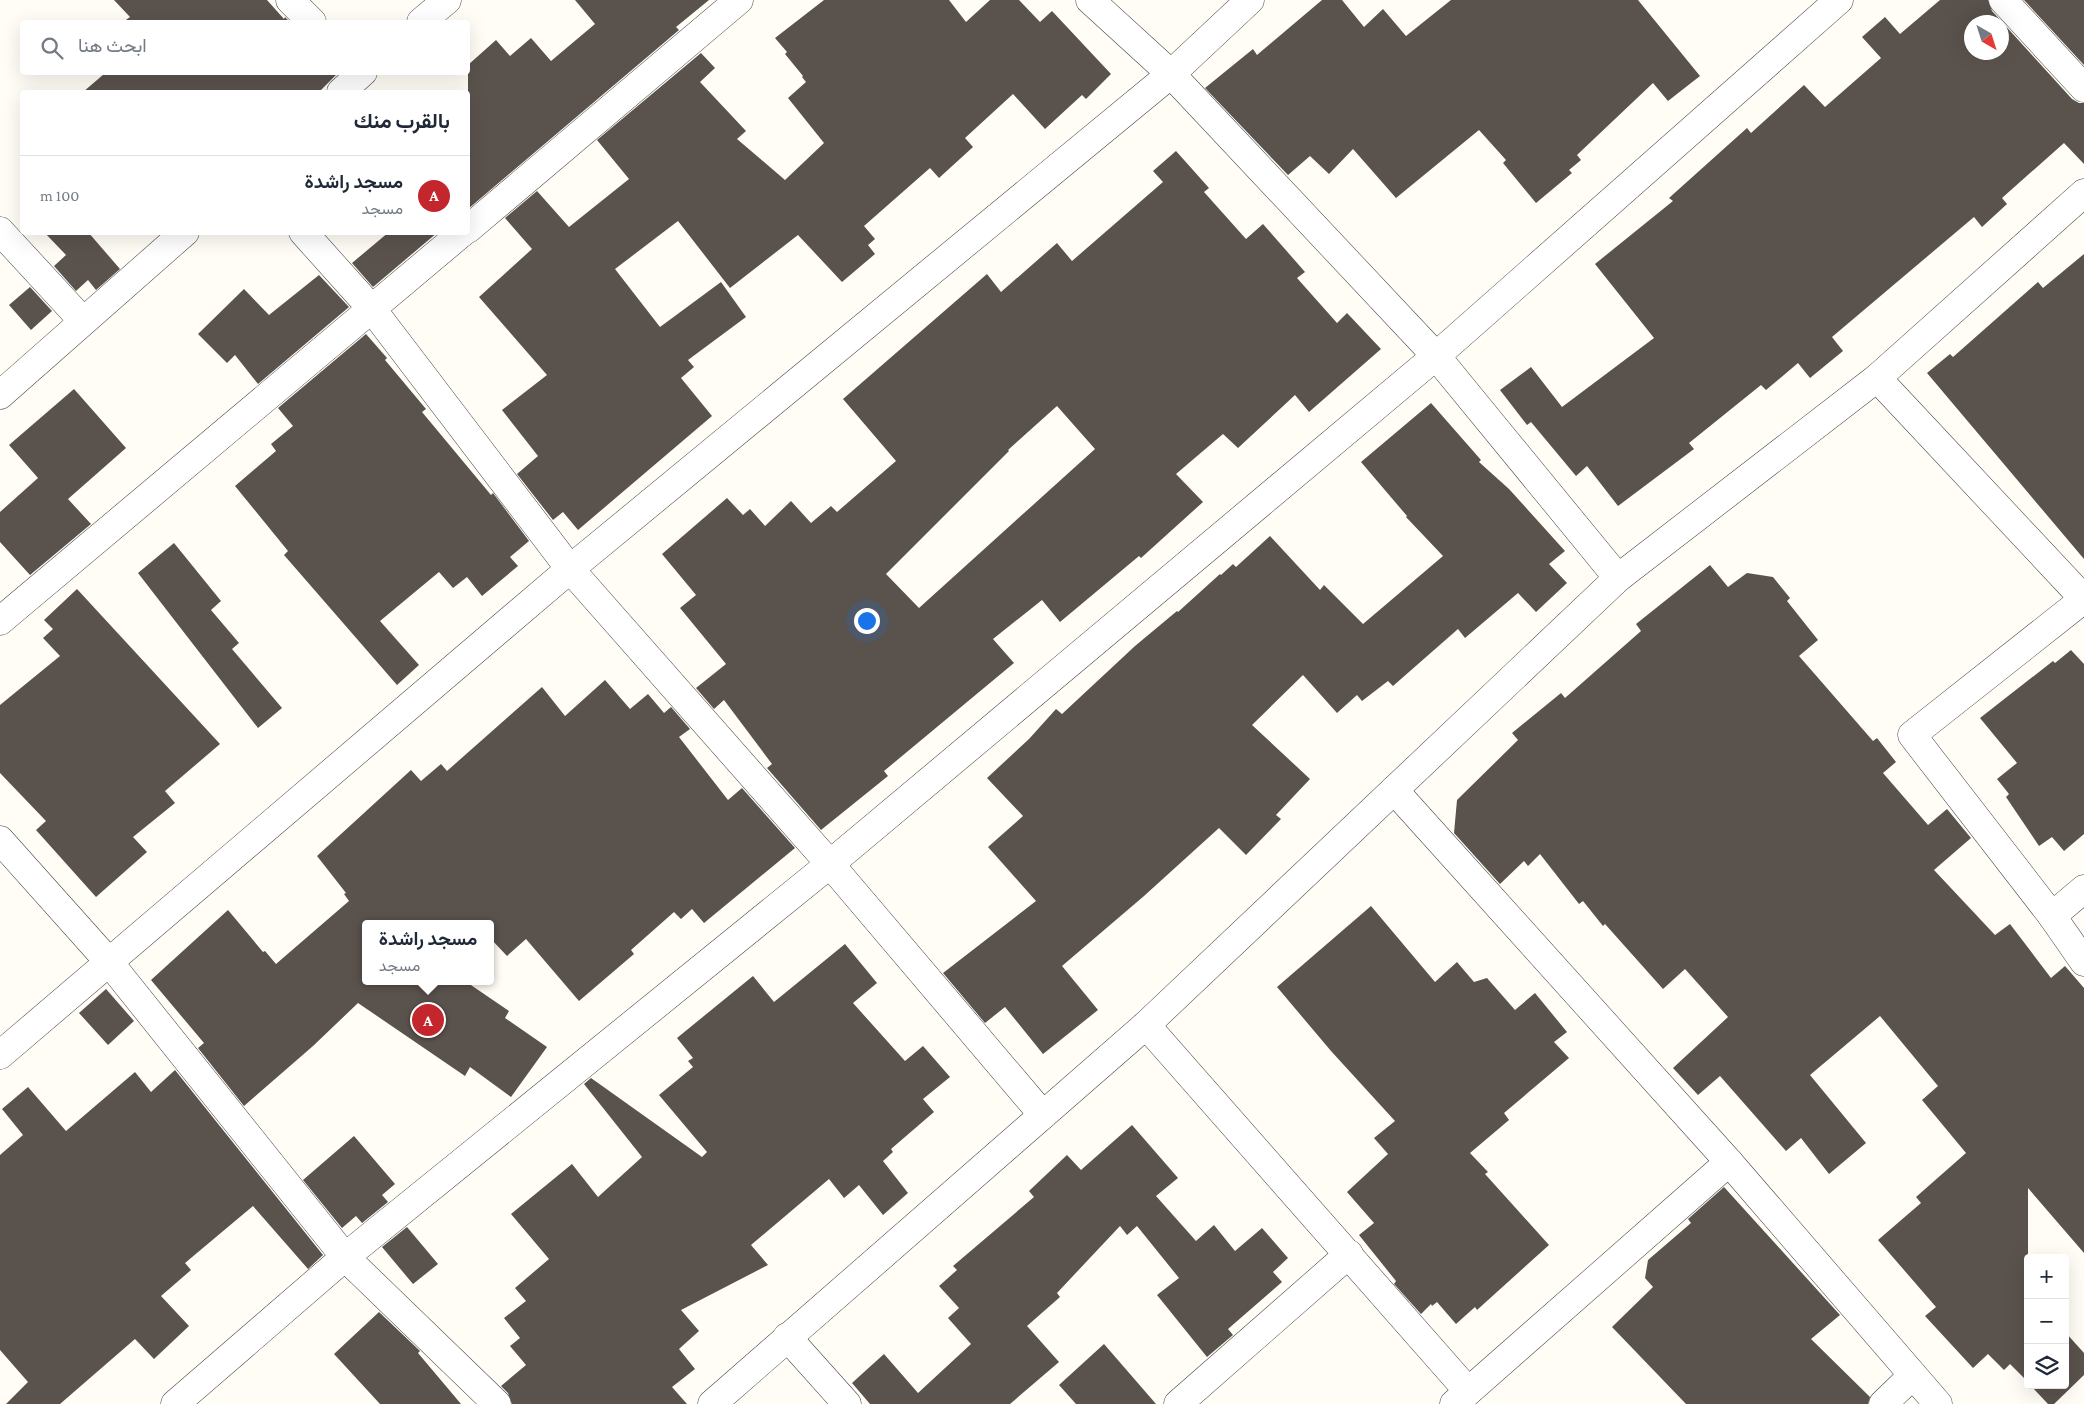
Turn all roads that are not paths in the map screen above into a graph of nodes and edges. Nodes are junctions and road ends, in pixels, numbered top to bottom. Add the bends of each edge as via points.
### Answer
1 (290, 0) edge
2 (447, 0) edge
3 (739, 0) edge
4 (1090, 0) edge
5 (1250, 0) edge
6 (1839, 0) edge
7 (2003, 0) edge
8 (310, 20) edge
9 (423, 20) edge
10 (1171, 74) junction
11 (360, 75) edge
12 (2084, 88) edge
13 (343, 90) edge
14 (2084, 193) edge
15 (470, 227) edge
16 (0, 231) edge
17 (182, 235) edge
18 (306, 235) edge
19 (459, 235) edge
20 (372, 309) junction
21 (83, 321) junction
22 (1436, 356) junction
23 (1877, 378) junction
24 (0, 395) edge
25 (570, 569) junction
26 (1618, 578) junction
27 (2084, 599) edge
28 (0, 621) edge
29 (1394, 790) junction
30 (0, 840) edge
31 (830, 864) junction
32 (2084, 889) edge
33 (2052, 916) junction
34 (109, 962) junction
35 (2084, 962) edge
36 (1146, 1025) junction
37 (0, 1055) edge
38 (1043, 1115) junction
39 (1728, 1162) junction
40 (1349, 1254) junction
41 (345, 1257) junction
42 (788, 1337) junction
43 (1912, 1376) junction
44 (1461, 1397) edge
45 (175, 1404) edge
46 (497, 1404) edge
47 (712, 1404) edge
48 (847, 1404) edge
49 (1178, 1404) edge
50 (1883, 1404) edge
51 (1938, 1404) edge

1 - 8 street
2 - 9 street
3 - 15 street
4 - 10 street
5 - 10 street
6 - 22 street
7 - 12 street
10 - 22 street
10 - 25 street
11 - 13 street
14 - 23 street
16 - 21 street
17 - 21 street
18 - 20 street
19 - 20 street
20 - 25 street
20 - 28 street
21 - 24 street
22 - 26 street
22 - 31 street
23 - 26 street
23 - 27 street
25 - 31 street
25 - 34 street
26 - 29 street
27 - 33 street via 1912,735
29 - 36 street
29 - 39 street
30 - 34 street
31 - 38 street
31 - 41 street
32 - 33 street
33 - 35 street
34 - 37 street
34 - 41 street
36 - 38 street
36 - 40 street
38 - 42 street
39 - 43 street
39 - 44 street
40 - 44 street
40 - 49 street
41 - 45 street
41 - 46 street
42 - 47 street
42 - 48 street
43 - 50 street
43 - 51 street

